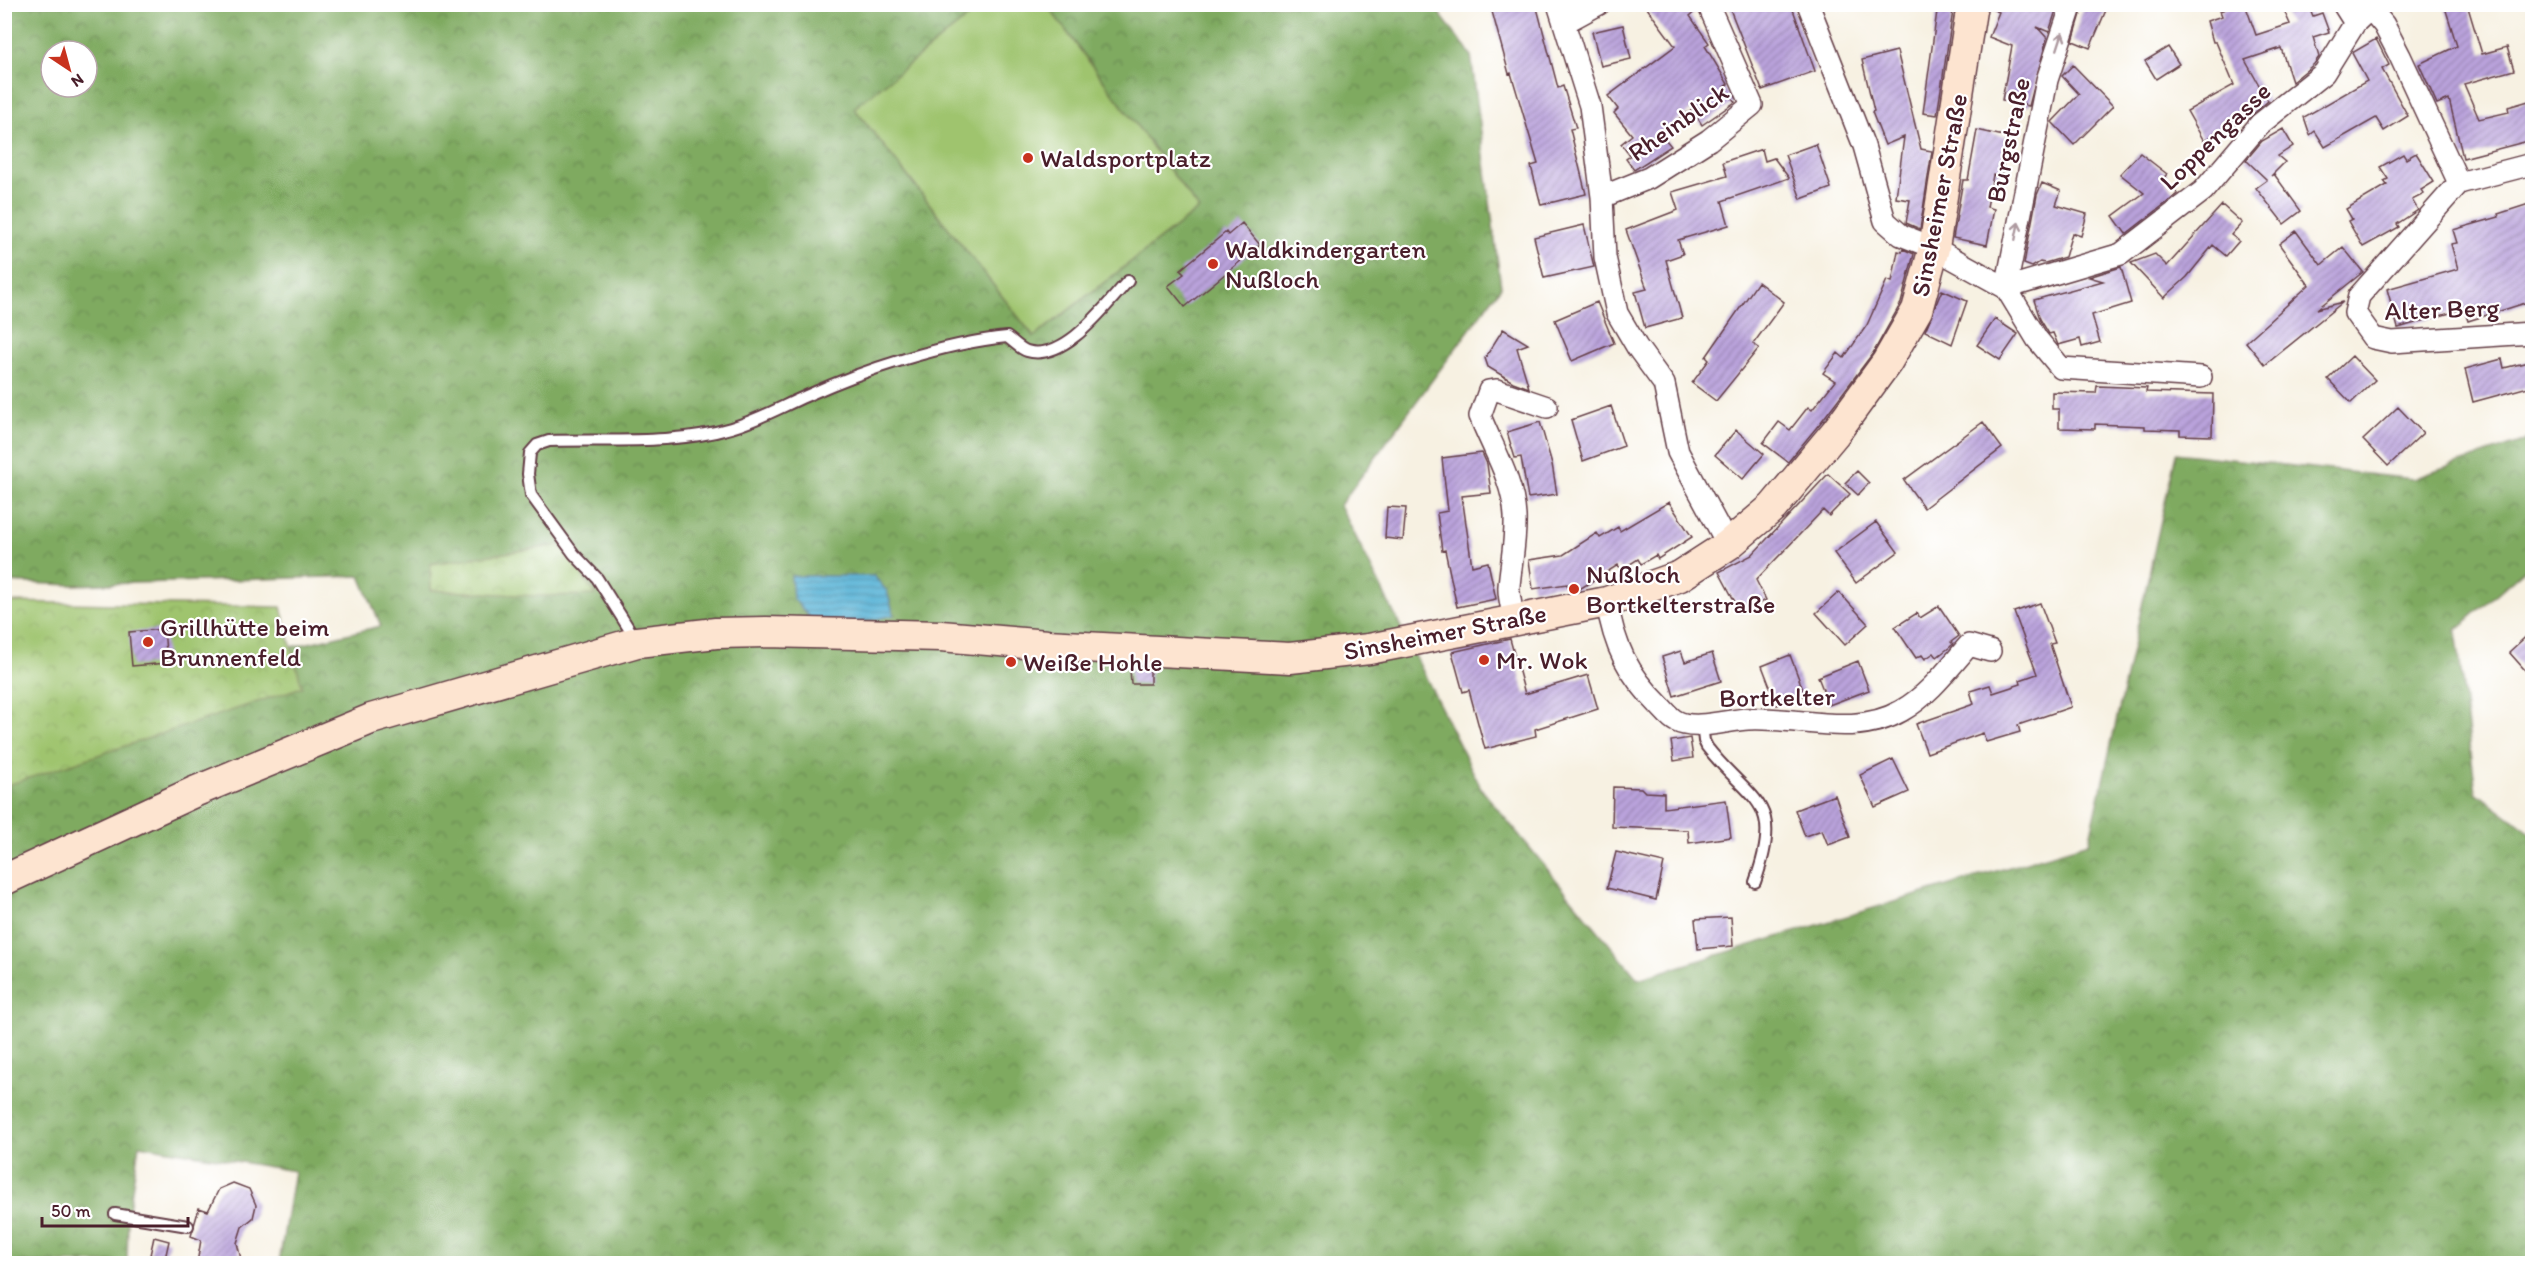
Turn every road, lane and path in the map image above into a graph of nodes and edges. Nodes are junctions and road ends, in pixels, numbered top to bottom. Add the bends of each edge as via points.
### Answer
1 (1599, 4) edge
2 (1708, 4) edge
3 (1808, 4) edge
4 (1972, 4) edge
5 (2072, 4) edge
6 (2343, 4) edge
7 (2367, 12) edge
8 (1561, 14) edge
9 (2532, 164) edge
10 (2459, 183) junction
11 (1602, 197) junction
12 (1934, 248) junction
13 (1128, 281) dead end
14 (2006, 288) junction
15 (2532, 333) edge
16 (2201, 377) dead end
17 (1547, 407) dead end
18 (1728, 545) junction
19 (1607, 602) junction
20 (1514, 618) junction
21 (638, 642) junction
22 (1990, 651) dead end
23 (1702, 724) junction
24 (4, 880) edge
25 (1755, 882) dead end
26 (115, 1214) dead end
27 (188, 1226) dead end

1 - 8 street, Rheinblick
2 - 11 street, Rheinblick via 1752,105 1709,140 1649,178
3 - 12 street via 1864,146 1885,221 1901,235
4 - 12 street, Sinsheimer Straße
14 -> 5 street, Burgstraße via 2047,81
6 - 7 street
7 - 10 street via 2384,25
7 - 14 street, Loppengasse via 2324,73 2260,124 2203,191 2121,254
8 - 11 street, Rheinblick via 1590,106
9 - 10 street
10 - 15 street, Alter Berg via 2359,296 2355,313 2373,338 2392,342
11 - 18 street, Rheinblick via 1605,257 1617,313 1665,384 1678,452
12 - 14 street
12 - 18 street, Sinsheimer Straße via 1917,310 1887,362 1835,433 1773,507
13 - 21 lane via 1071,341 1047,351 1026,351 1007,337 972,341 848,379 764,417 728,428 668,438 549,441 537,446 530,453 531,495 574,554 597,578
14 - 16 street via 2037,339 2061,368
17 - 20 street via 1497,390 1489,391 1480,416 1503,462 1515,515 1509,589
18 - 19 street, Sinsheimer Straße via 1680,576
19 - 20 street, Sinsheimer Straße
19 - 23 street, Bortkelter via 1621,658 1648,694 1676,722
20 - 21 street, Sinsheimer Straße via 1369,649 1290,658 929,636 716,633
21 - 24 street, Sinsheimer Straße via 371,719 194,792
22 - 23 street, Bortkelter via 1969,645 1923,697 1874,722 1815,726 1749,719
23 - 25 lane via 1707,747 1760,804 1767,822 1766,852
26 - 27 lane

